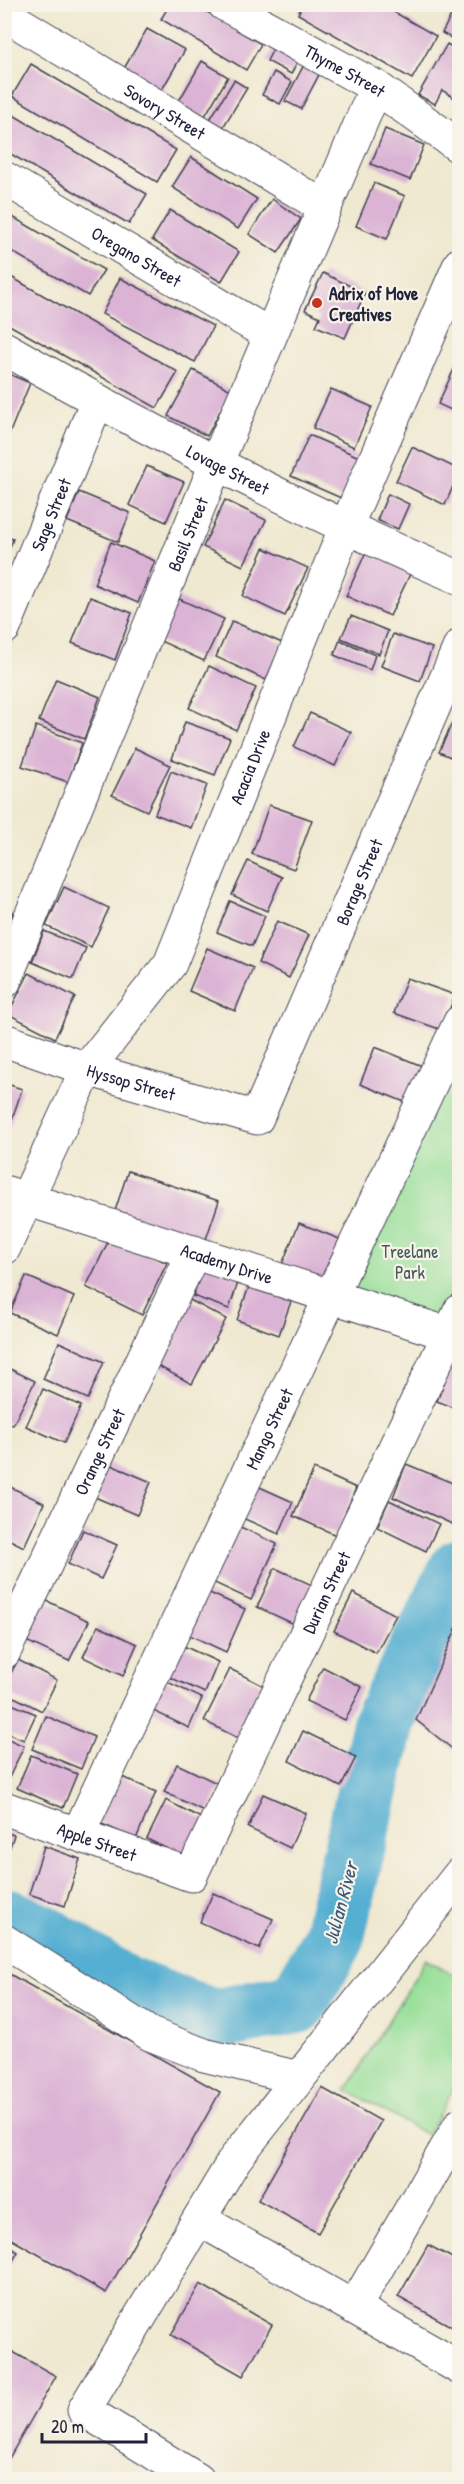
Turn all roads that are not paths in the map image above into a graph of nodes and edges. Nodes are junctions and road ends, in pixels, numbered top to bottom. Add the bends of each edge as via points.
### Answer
1 (10, 4) edge
2 (224, 4) edge
3 (4, 14) edge
4 (376, 87) junction
5 (459, 147) edge
6 (4, 178) edge
7 (324, 207) junction
8 (459, 264) edge
9 (270, 335) junction
10 (4, 348) edge
11 (97, 402) junction
12 (216, 464) junction
13 (345, 529) junction
14 (459, 578) edge
15 (4, 628) edge
16 (459, 646) edge
17 (4, 982) edge
18 (459, 1022) edge
19 (4, 1040) edge
20 (87, 1069) junction
21 (258, 1118) joint
22 (16, 1195) edge
23 (4, 1248) edge
24 (194, 1252) junction
25 (331, 1296) junction
26 (454, 1322) edge
27 (4, 1652) edge
28 (4, 1808) edge
29 (78, 1834) junction
30 (459, 1874) edge
31 (191, 1875) joint
32 (4, 1941) edge
33 (299, 2078) junction
34 (459, 2124) edge
35 (199, 2219) junction
36 (355, 2306) junction
37 (459, 2367) edge
38 (198, 2480) edge

1 - 3 street
2 - 4 street, Thyme Street
3 - 7 street, Sovory Street
4 - 5 street, Thyme Street
4 - 7 street, Basil Street
6 - 9 street, Oregano Street
7 - 9 street, Basil Street
8 - 13 street, Acacia Drive
9 - 12 street, Basil Street
10 - 11 street, Lovage Street
11 - 12 street, Lovage Street
11 - 15 street, Sage Street
12 - 13 street, Lovage Street
12 - 17 street, Basil Street
13 - 14 street, Lovage Street
13 - 20 street, Acacia Drive via 170,964
16 - 21 street, Borage Street
18 - 25 street, Mango Street
19 - 20 street, Hyssop Street
20 - 21 street, Hyssop Street
20 - 22 street, Acacia Drive
22 - 23 street, Acacia Drive
22 - 24 street, Academy Drive
24 - 25 street, Academy Drive
24 - 27 street, Orange Street
25 - 26 street, Academy Drive
25 - 29 street, Mango Street
26 - 31 street, Durian Street
28 - 29 street, Apple Street
29 - 31 street, Apple Street
30 - 33 street
32 - 33 street via 150,2034 204,2055
33 - 35 street via 235,2159
34 - 36 street
35 - 36 street
35 - 38 street via 84,2410
36 - 37 street

